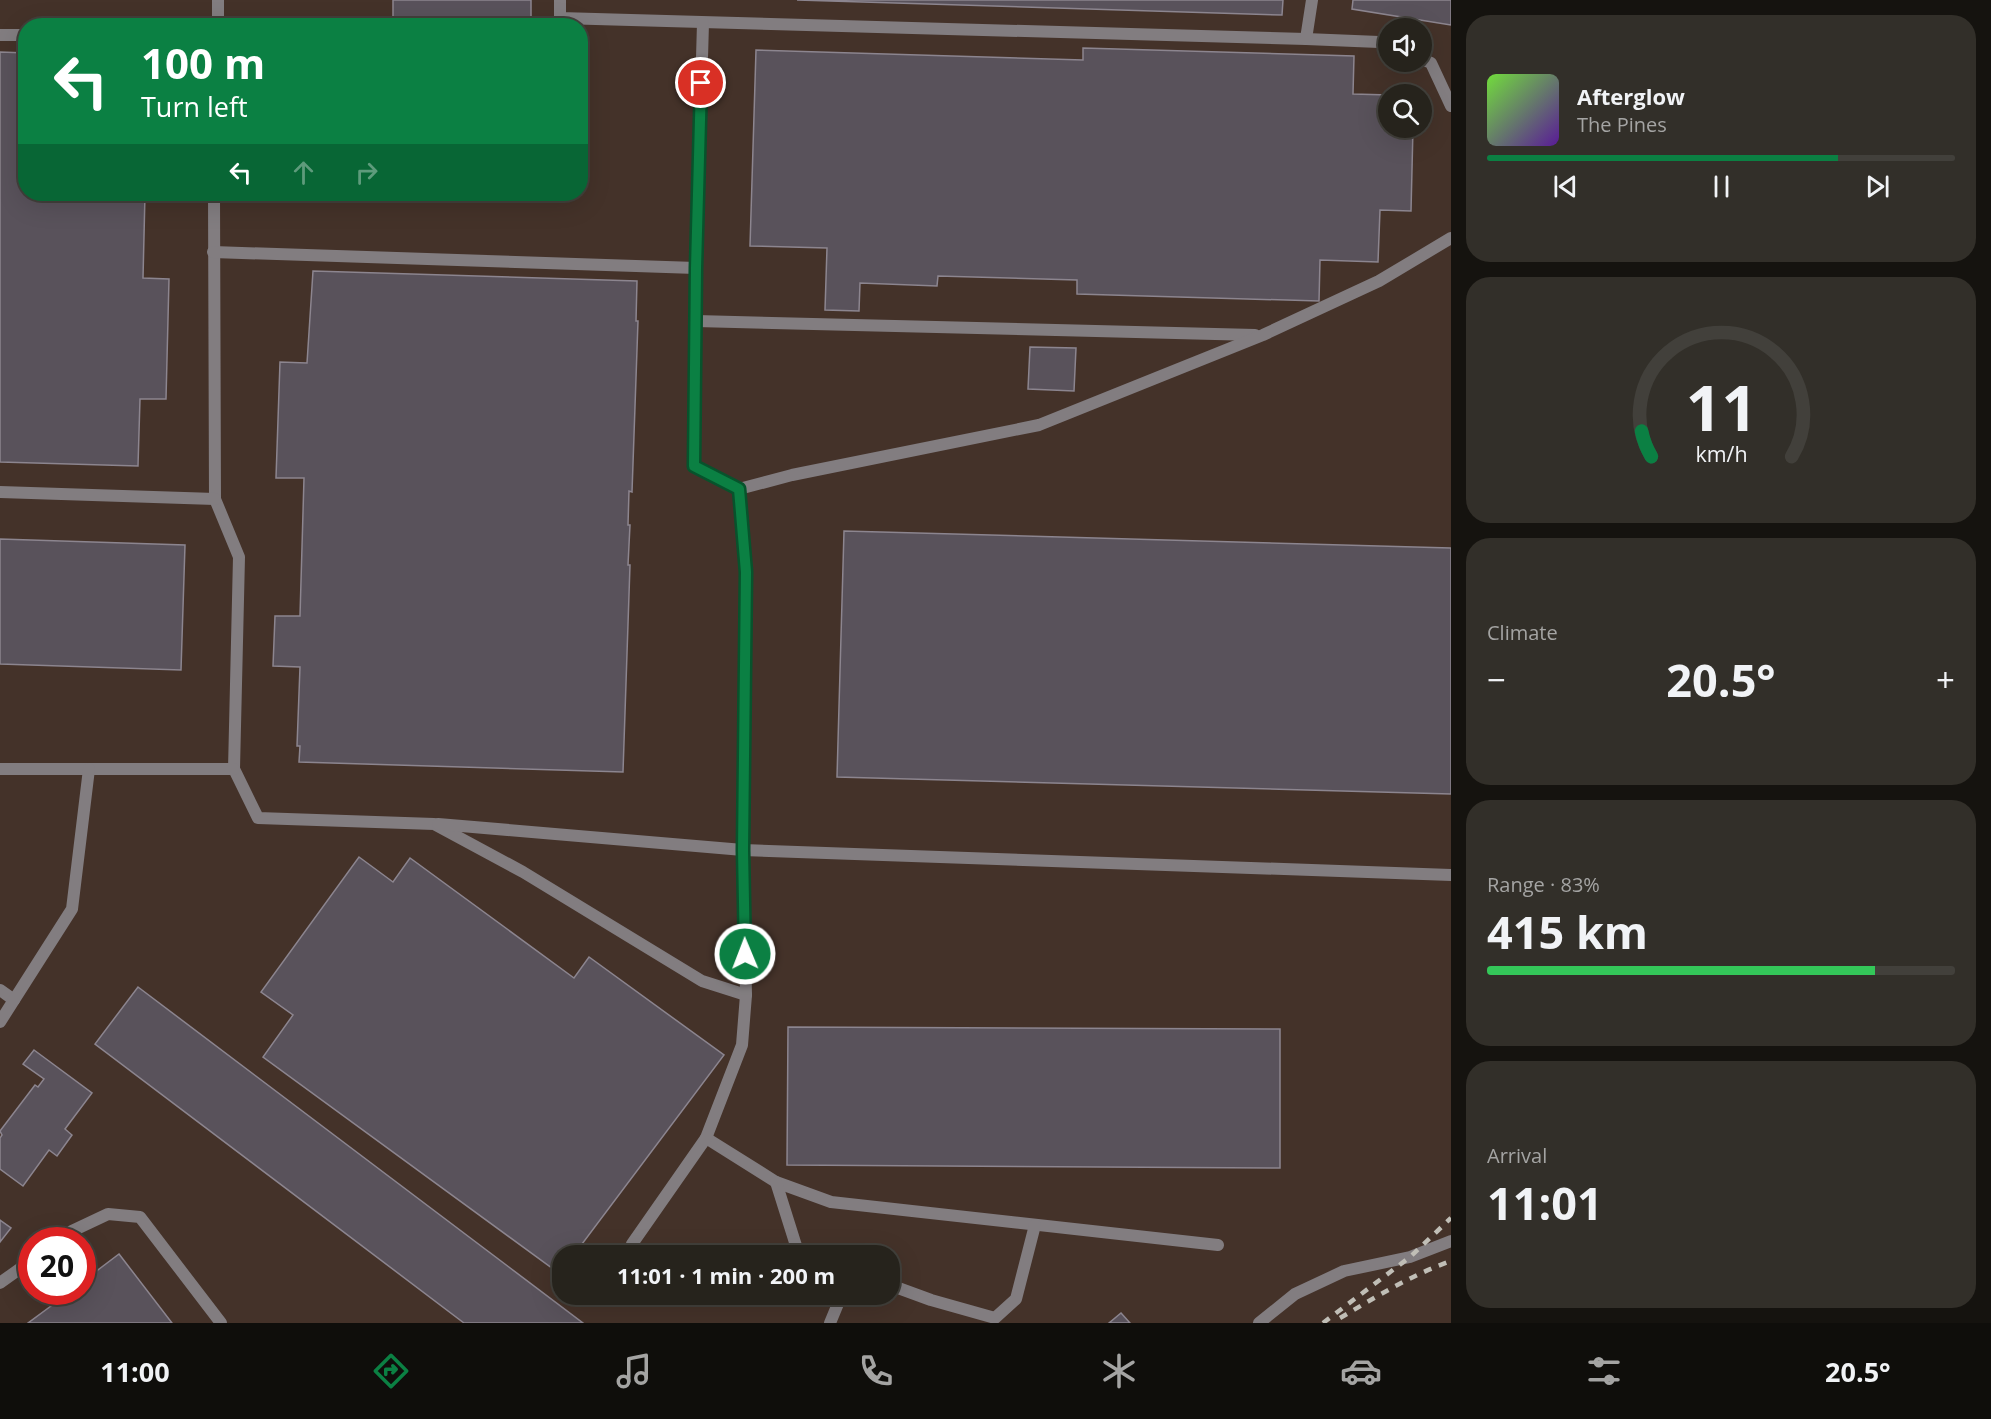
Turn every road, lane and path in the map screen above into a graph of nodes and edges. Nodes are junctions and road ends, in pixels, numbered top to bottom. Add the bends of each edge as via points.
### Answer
1 (218, 0) edge
2 (560, 0) edge
3 (1312, 0) edge
4 (218, 18) edge
5 (560, 18) edge
6 (588, 19) edge
7 (703, 23) junction
8 (0, 34) edge
9 (18, 35) edge
10 (1306, 39) junction
11 (1378, 42) edge
12 (1432, 65) edge
13 (1451, 106) edge
14 (214, 201) edge
15 (1451, 238) edge
16 (213, 252) junction
17 (696, 268) junction
18 (696, 321) junction
19 (1263, 335) junction
20 (739, 489) junction
21 (0, 492) edge
22 (215, 499) junction
23 (0, 769) edge
24 (89, 769) junction
25 (234, 769) junction
26 (434, 824) junction
27 (743, 850) junction
28 (1451, 875) edge
29 (0, 990) edge
30 (746, 995) junction
31 (14, 1000) junction
32 (0, 1022) edge
33 (706, 1138) junction
34 (776, 1182) junction
35 (1035, 1225) junction
36 (80, 1227) edge
37 (1451, 1241) edge
38 (632, 1244) dead end
39 (796, 1245) edge
40 (1218, 1245) dead end
41 (18, 1270) edge
42 (0, 1283) edge
43 (900, 1289) edge
44 (837, 1305) edge
45 (221, 1323) edge
46 (830, 1323) edge
47 (1259, 1323) edge

1 - 4 lane
2 - 5 lane
3 - 10 lane
6 - 7 lane
7 - 10 lane
7 - 17 lane
8 - 9 lane
10 - 11 lane
12 - 13 lane
14 - 16 lane
15 - 19 lane via 1379,281
16 - 17 lane
16 - 22 lane
17 - 18 lane
18 - 19 lane
18 - 20 lane via 694,466
19 - 20 lane via 1039,425
20 - 27 lane via 746,572
21 - 22 lane
22 - 25 lane via 239,557
23 - 24 lane
24 - 25 lane
24 - 31 lane via 72,909
25 - 26 lane via 258,818
26 - 27 lane
26 - 30 lane via 523,872 702,981
27 - 28 lane
27 - 30 lane
29 - 31 lane
30 - 33 lane via 742,1045
31 - 32 lane
33 - 34 lane
33 - 38 lane
34 - 35 lane via 831,1202
34 - 39 lane
35 - 40 lane
35 - 43 lane via 1016,1299 995,1318
36 - 45 lane via 108,1214 140,1217
37 - 47 lane via 1410,1257 1344,1271 1295,1294
41 - 42 lane
44 - 46 lane

